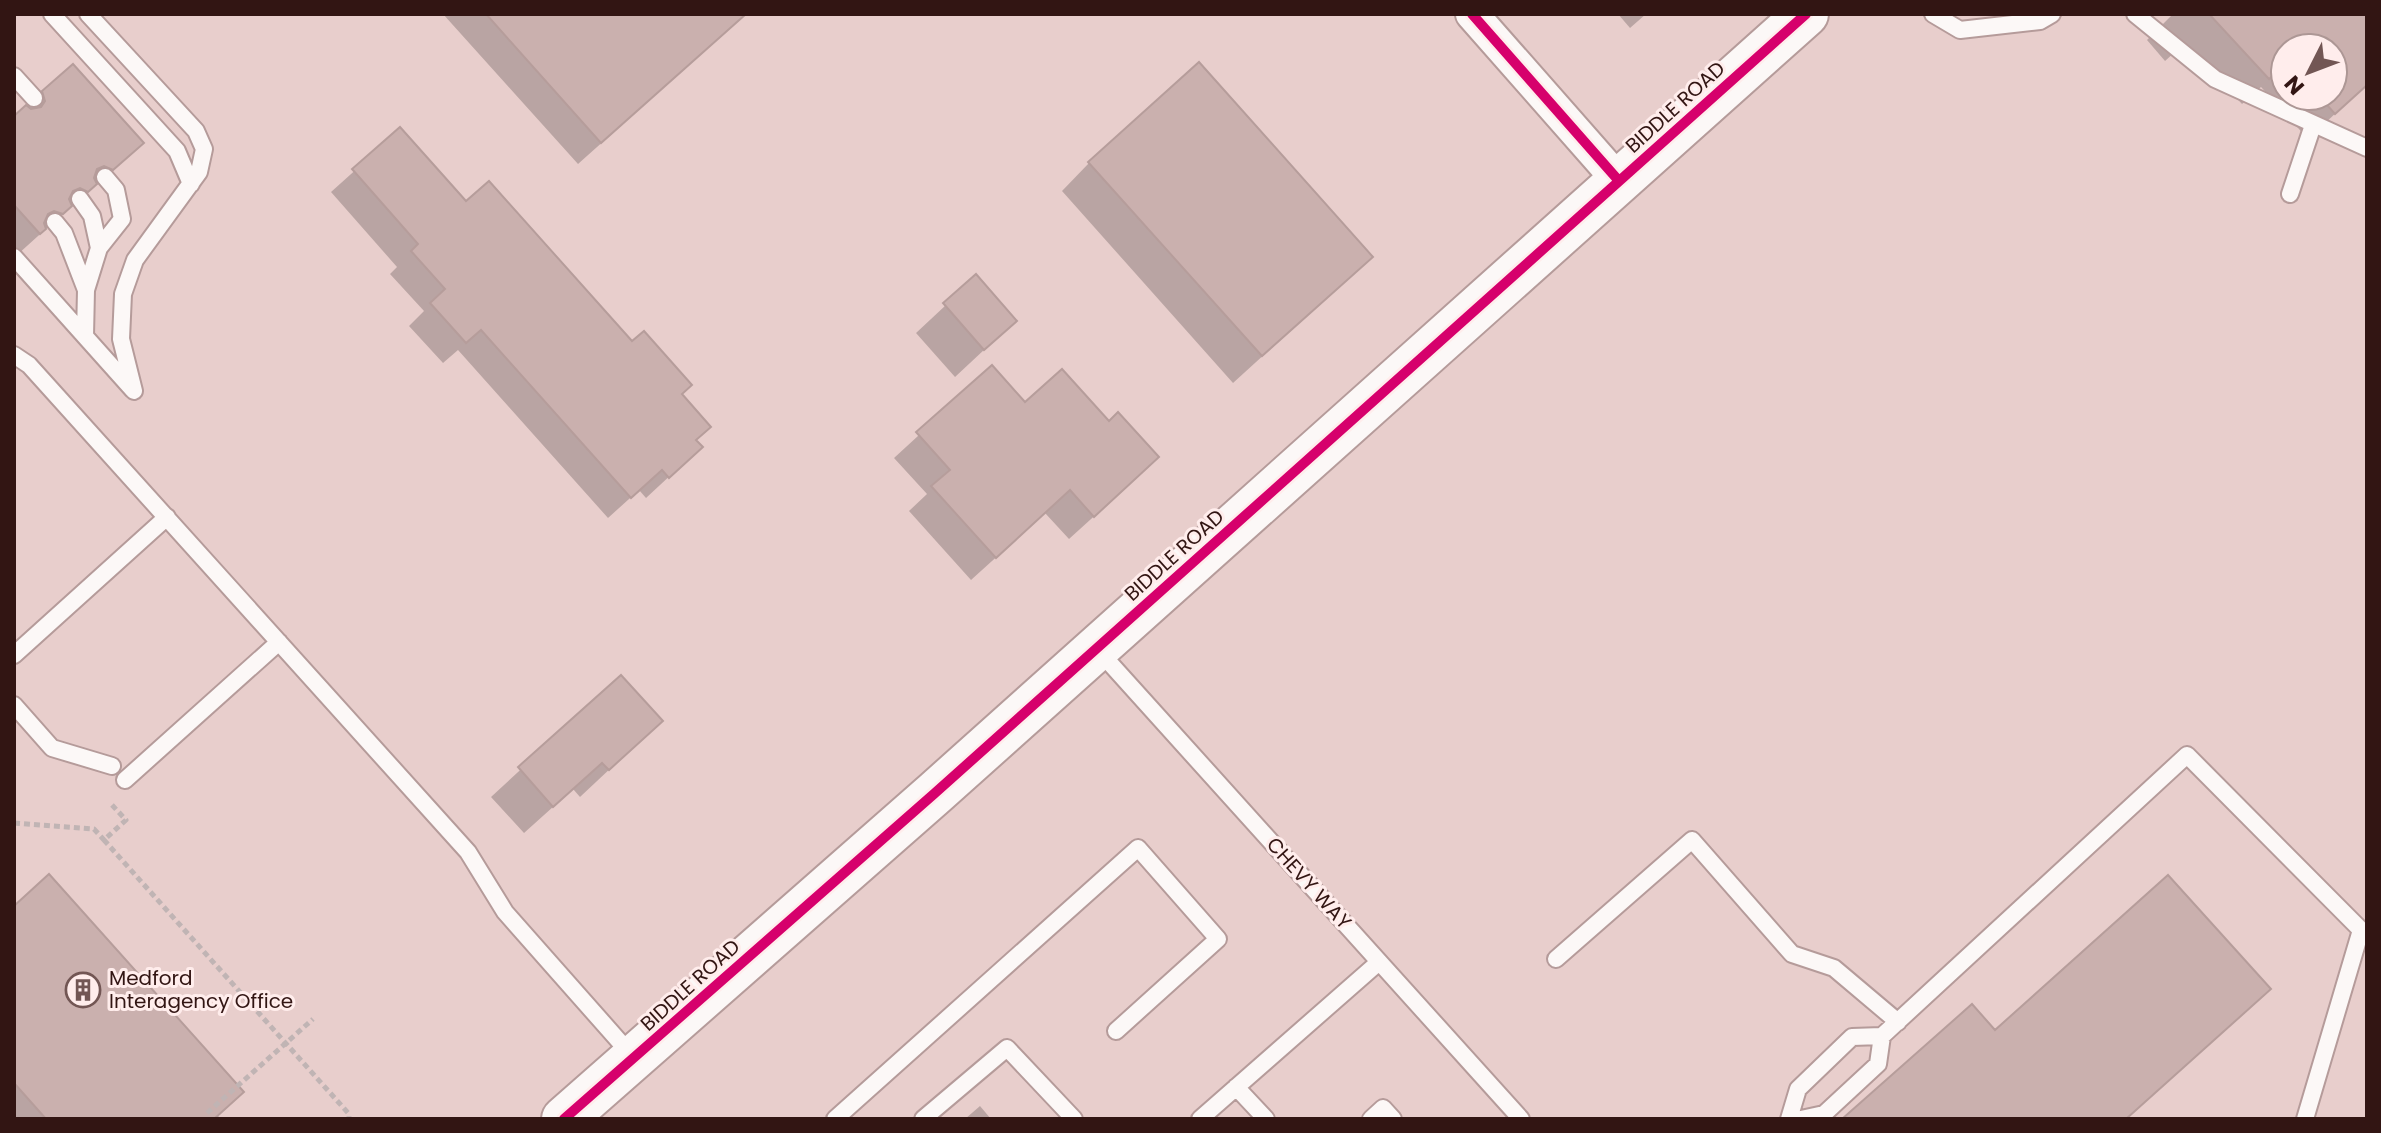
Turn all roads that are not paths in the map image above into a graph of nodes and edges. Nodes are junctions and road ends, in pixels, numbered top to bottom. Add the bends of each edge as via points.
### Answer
1 (52, 14) edge
2 (88, 14) edge
3 (1472, 14) edge
4 (1806, 14) edge
5 (1933, 14) edge
6 (2052, 14) edge
7 (2135, 14) edge
8 (14, 76) edge
9 (34, 98) dead end
10 (2313, 125) junction
11 (2367, 148) edge
12 (105, 177) dead end
13 (1619, 181) junction
14 (191, 184) junction
15 (2290, 194) dead end
16 (80, 199) dead end
17 (55, 222) dead end
18 (99, 248) junction
19 (14, 257) edge
20 (86, 290) junction
21 (85, 336) junction
22 (14, 355) edge
23 (167, 517) junction
24 (279, 642) junction
25 (1097, 648) junction
26 (14, 655) edge
27 (14, 705) edge
28 (112, 766) dead end
29 (125, 780) dead end
30 (1556, 959) dead end
31 (1379, 962) junction
32 (1898, 1022) junction
33 (1116, 1031) dead end
34 (1882, 1036) junction
35 (635, 1059) junction
36 (1236, 1087) junction
37 (2307, 1113) edge
38 (564, 1119) edge
39 (835, 1119) edge
40 (923, 1119) edge
41 (1074, 1119) edge
42 (1200, 1119) edge
43 (1266, 1119) edge
44 (1371, 1119) edge
45 (1393, 1119) edge
46 (1521, 1119) edge
47 (1789, 1119) edge
48 (1801, 1119) edge
49 (2293, 1119) edge

1 - 14 lane via 177,151
2 - 14 lane via 196,131 204,149
3 - 13 street
4 - 13 main road, BIDDLE ROAD
5 - 6 lane via 1960,30 2040,21
7 - 10 lane via 2215,79
8 - 9 lane
10 - 11 lane
10 - 15 lane
12 - 18 lane via 116,190 122,219
13 - 25 main road, BIDDLE ROAD
14 - 21 lane via 135,260 123,294 121,339 134,391
16 - 18 lane via 92,216
17 - 20 lane
18 - 20 lane
19 - 21 lane
20 - 21 lane
22 - 23 lane via 29,365
23 - 24 lane
23 - 26 lane
24 - 29 lane
24 - 35 lane via 468,852 505,912
25 - 31 lane, CHEVY WAY
25 - 35 main road, BIDDLE ROAD
27 - 28 lane via 52,748
30 - 32 lane via 1692,840 1792,954 1834,968
31 - 36 lane
31 - 46 lane, CHEVY WAY
32 - 34 lane
32 - 37 lane via 2187,755 2361,930
33 - 39 lane via 1218,939 1138,848
34 - 47 lane via 1852,1037 1798,1089
34 - 48 lane via 1878,1064 1824,1114
35 - 38 main road, BIDDLE ROAD
36 - 42 lane
36 - 43 lane
37 - 49 lane
40 - 41 lane via 1007,1048
44 - 45 lane via 1383,1108

